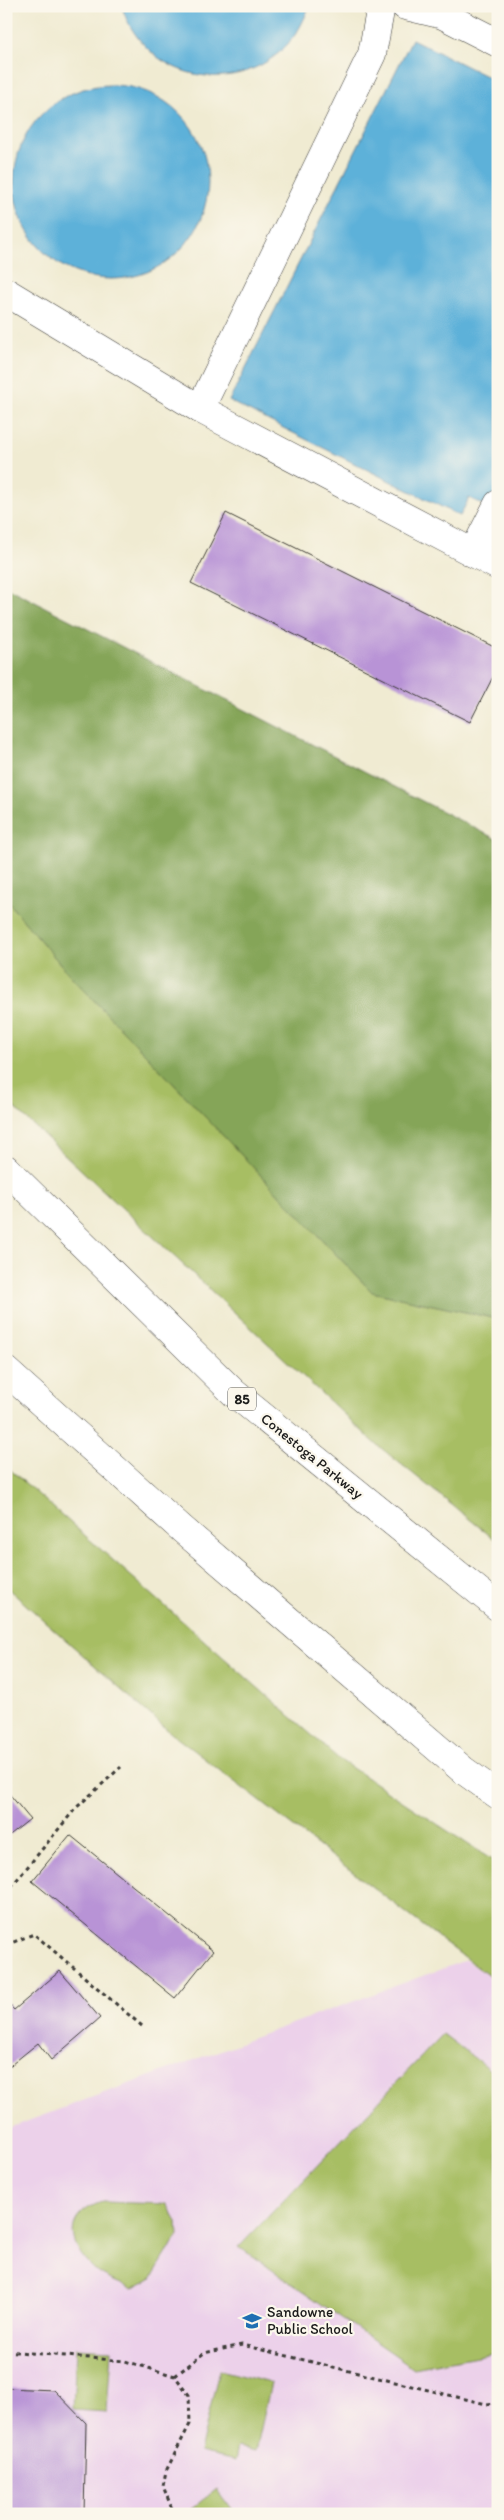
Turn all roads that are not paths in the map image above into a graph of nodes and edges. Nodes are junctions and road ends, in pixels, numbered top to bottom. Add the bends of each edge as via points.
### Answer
1 (381, 6) edge
2 (405, 6) edge
3 (498, 43) edge
4 (6, 292) edge
5 (200, 409) junction
6 (498, 504) edge
7 (473, 553) junction
8 (498, 566) edge
9 (6, 1169) edge
10 (6, 1371) edge
11 (498, 1607) edge
12 (498, 1795) edge

1 - 5 main road via 372,54
2 - 3 main road via 443,15
4 - 5 main road
5 - 7 main road
6 - 7 main road
7 - 8 main road
9 - 11 main road, Conestoga Parkway / 85 via 234,1393
10 - 12 main road via 182,1529 464,1770

